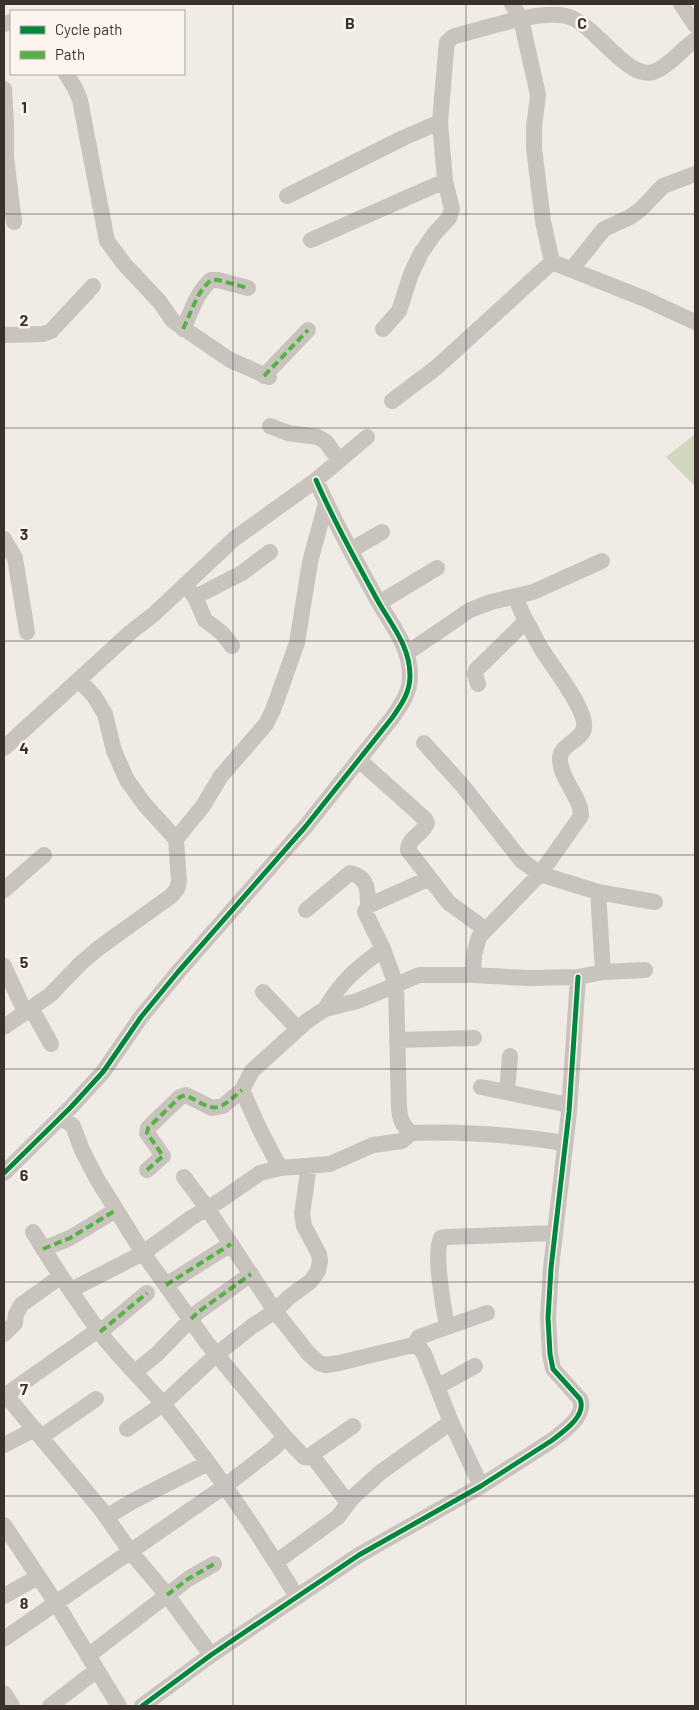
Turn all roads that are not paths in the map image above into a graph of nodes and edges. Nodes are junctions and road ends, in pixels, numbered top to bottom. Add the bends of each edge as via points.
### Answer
1 (512, 4) edge
2 (681, 4) edge
3 (520, 19) junction
4 (695, 25) edge
5 (695, 40) edge
6 (67, 75) edge
7 (4, 89) edge
8 (440, 122) junction
9 (5, 157) edge
10 (695, 174) edge
11 (445, 181) junction
12 (287, 196) dead end
13 (14, 222) dead end
14 (312, 240) dead end
15 (552, 262) junction
16 (571, 270) junction
17 (93, 286) dead end
18 (248, 288) dead end
19 (695, 322) edge
20 (183, 329) junction
21 (383, 329) dead end
22 (308, 330) dead end
23 (4, 334) edge
24 (392, 401) dead end
25 (270, 426) dead end
26 (367, 437) dead end
27 (339, 460) junction
28 (316, 480) junction
29 (326, 504) junction
30 (382, 532) dead end
31 (4, 539) edge
32 (351, 550) junction
33 (270, 552) dead end
34 (602, 561) dead end
35 (437, 568) dead end
36 (190, 590) junction
37 (515, 597) junction
38 (379, 603) junction
39 (526, 621) junction
40 (27, 632) dead end
41 (232, 646) dead end
42 (407, 653) junction
43 (79, 680) junction
44 (478, 684) dead end
45 (424, 743) dead end
46 (4, 748) edge
47 (359, 760) junction
48 (176, 839) junction
49 (44, 855) dead end
50 (540, 874) junction
51 (430, 878) junction
52 (4, 890) edge
53 (598, 892) junction
54 (655, 902) dead end
55 (368, 906) junction
56 (306, 910) dead end
57 (485, 929) junction
58 (383, 949) junction
59 (4, 966) edge
60 (645, 970) dead end
61 (603, 972) junction
62 (473, 975) junction
63 (578, 977) junction
64 (396, 985) junction
65 (263, 992) dead end
66 (28, 1010) junction
67 (324, 1010) junction
68 (4, 1027) edge
69 (298, 1029) junction
70 (474, 1038) dead end
71 (397, 1040) junction
72 (51, 1044) dead end
73 (510, 1056) dead end
74 (480, 1087) dead end
75 (242, 1090) junction
76 (507, 1092) junction
77 (569, 1105) junction
78 (61, 1117) junction
79 (411, 1133) junction
80 (565, 1143) junction
81 (309, 1166) junction
82 (280, 1168) junction
83 (147, 1170) dead end
84 (4, 1173) edge
85 (184, 1177) dead end
86 (207, 1208) junction
87 (116, 1210) junction
88 (33, 1232) dead end
89 (555, 1233) junction
90 (231, 1244) junction
91 (43, 1249) junction
92 (143, 1254) junction
93 (251, 1274) junction
94 (61, 1276) junction
95 (166, 1285) junction
96 (71, 1290) junction
97 (147, 1293) dead end
98 (275, 1311) junction
99 (486, 1313) dead end
100 (191, 1319) junction
101 (447, 1327) junction
102 (99, 1331) junction
103 (4, 1334) edge
104 (414, 1345) junction
105 (216, 1355) junction
106 (476, 1366) dead end
107 (135, 1372) junction
108 (437, 1387) junction
109 (5, 1393) edge
110 (96, 1399) dead end
111 (163, 1404) junction
112 (451, 1422) junction
113 (353, 1426) dead end
114 (127, 1429) dead end
115 (38, 1433) junction
116 (285, 1437) junction
117 (4, 1445) edge
118 (308, 1457) junction
119 (208, 1463) junction
120 (225, 1486) junction
121 (481, 1486) junction
122 (348, 1503) junction
123 (106, 1517) junction
124 (4, 1525) edge
125 (130, 1550) junction
126 (276, 1562) junction
127 (214, 1564) dead end
128 (38, 1577) junction
129 (167, 1594) junction
130 (4, 1596) edge
131 (297, 1597) junction
132 (56, 1603) junction
133 (4, 1639) edge
134 (211, 1655) junction
135 (88, 1656) junction
136 (97, 1670) junction
137 (4, 1693) edge
138 (12, 1706) edge
139 (50, 1706) edge
140 (119, 1706) edge
141 (142, 1706) edge

1 - 3 street
2 - 4 street
3 - 5 street via 566,16 577,20 628,65 647,73 656,71
3 - 8 street via 450,39 446,51
3 - 15 street via 538,95 534,148
6 - 20 street via 80,100 107,241
7 - 9 street
8 - 11 street
8 - 12 street
9 - 13 street
10 - 16 street via 662,186 641,209 604,229
11 - 14 street
11 - 21 street via 452,209 449,218 421,253 399,311
15 - 16 street
15 - 24 street via 437,368
16 - 19 street
17 - 23 street via 50,331 43,334
18 - 20 street via 211,280 197,295
20 - 22 street via 230,360 266,376
25 - 27 street via 288,433 318,437 326,442
26 - 27 street
27 - 28 street
28 - 29 street
28 - 36 street via 234,539
29 - 32 street
29 - 48 street via 310,562 297,643 273,710 266,724 221,776 203,806
30 - 32 street
31 - 40 street via 15,558
32 - 38 street
33 - 36 street via 242,573
34 - 37 street
35 - 38 street
36 - 41 street via 205,620
36 - 43 street via 131,632
37 - 39 street
37 - 42 street via 470,610
38 - 42 street
39 - 44 street via 476,670
39 - 50 street via 567,687 584,722 582,734 561,751 559,759 564,780 581,808 581,816
42 - 47 street via 410,678 405,699
43 - 46 street
43 - 48 street via 105,714 114,751 127,780
45 - 50 street via 521,860
47 - 51 street via 425,819 426,827 409,844 408,850
47 - 78 street via 136,1023 103,1072
48 - 66 street via 180,873 178,889 100,947 55,991
49 - 52 street
50 - 53 street
50 - 57 street
51 - 55 street
51 - 57 street via 449,903
53 - 54 street
53 - 61 street
55 - 56 street via 365,882 350,873
55 - 58 street via 366,912
57 - 62 street via 474,955
58 - 64 street
58 - 67 street via 343,982
59 - 66 street
60 - 61 street
61 - 63 street
62 - 63 street
62 - 64 street via 419,975
63 - 77 street
64 - 67 street
64 - 71 street
65 - 69 street
66 - 68 street
66 - 72 street
67 - 69 street
69 - 75 street via 252,1071
70 - 71 street
71 - 79 street via 400,1121
73 - 76 street
74 - 76 street
75 - 82 street
75 - 83 street via 224,1106 216,1108 186,1095 180,1097 148,1128 147,1133 163,1156
76 - 77 street
77 - 80 street
78 - 84 street
78 - 87 street via 74,1126 82,1150
79 - 80 street via 517,1136
79 - 81 street via 402,1140 373,1145 330,1164
80 - 89 street
81 - 82 street
81 - 98 street via 302,1214 304,1226 319,1254 318,1271 311,1281
82 - 86 street via 260,1173
85 - 86 street
86 - 90 street
86 - 92 street
87 - 91 street via 70,1238
87 - 92 street
88 - 91 street
89 - 101 street via 442,1238 438,1255
89 - 121 street via 548,1318 550,1354 553,1369 580,1399 582,1410 561,1433
90 - 93 street
90 - 95 street
91 - 94 street
92 - 95 street
92 - 96 street
93 - 98 street
93 - 100 street
94 - 96 street
94 - 103 street via 21,1305 15,1323
95 - 100 street
96 - 102 street
97 - 102 street
98 - 104 street via 308,1353 326,1365
98 - 105 street
99 - 101 street
100 - 105 street
100 - 107 street
101 - 104 street via 419,1337
102 - 107 street
102 - 109 street
104 - 108 street via 424,1354
105 - 111 street
105 - 116 street
106 - 108 street
107 - 111 street
108 - 112 street
109 - 115 street
110 - 115 street
111 - 114 street
111 - 119 street
112 - 121 street
112 - 122 street via 381,1472
113 - 118 street
115 - 117 street
115 - 123 street
116 - 118 street via 300,1454
116 - 120 street
118 - 122 street via 314,1458
119 - 120 street
119 - 123 street
120 - 125 street
120 - 126 street
121 - 131 street via 359,1555
122 - 126 street via 338,1517
123 - 125 street
124 - 128 street
125 - 129 street
125 - 132 street
126 - 131 street
127 - 129 street
128 - 130 street
128 - 132 street
129 - 134 street
129 - 135 street
131 - 134 street
132 - 133 street
132 - 135 street
134 - 141 street
135 - 136 street
136 - 139 street
136 - 140 street
137 - 138 street

